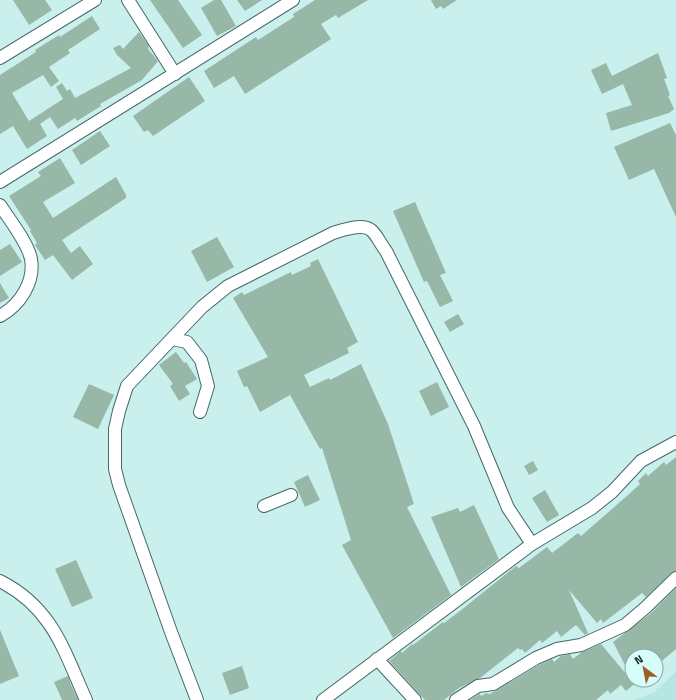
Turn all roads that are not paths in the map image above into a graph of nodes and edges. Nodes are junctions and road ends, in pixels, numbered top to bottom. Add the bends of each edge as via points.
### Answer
1 (95, 0) edge
2 (128, 0) edge
3 (293, 0) edge
4 (0, 58) edge
5 (175, 74) junction
6 (0, 182) edge
7 (0, 205) edge
8 (0, 316) edge
9 (172, 339) junction
10 (200, 412) dead end
11 (676, 442) edge
12 (291, 495) dead end
13 (264, 506) dead end
14 (532, 544) junction
15 (676, 578) edge
16 (0, 581) edge
17 (377, 660) junction
18 (86, 700) edge
19 (197, 700) edge
20 (323, 700) edge
21 (415, 700) edge
22 (456, 700) edge

1 - 4 street
2 - 5 street
3 - 5 street
5 - 6 street
7 - 8 street via 31,258 28,286 13,307
9 - 10 street via 187,342 201,360 208,386
9 - 14 street via 202,307 228,286 333,233 345,229 370,230 397,270 474,426 508,508
9 - 19 street via 127,386 115,430 115,469 170,632
11 - 14 street via 641,461 612,492 592,508
12 - 13 street
14 - 17 street
15 - 22 street via 645,608 619,627 581,645 557,649 536,658 493,684 478,686
16 - 18 street via 20,593 53,628 64,647
17 - 20 street
17 - 21 street

